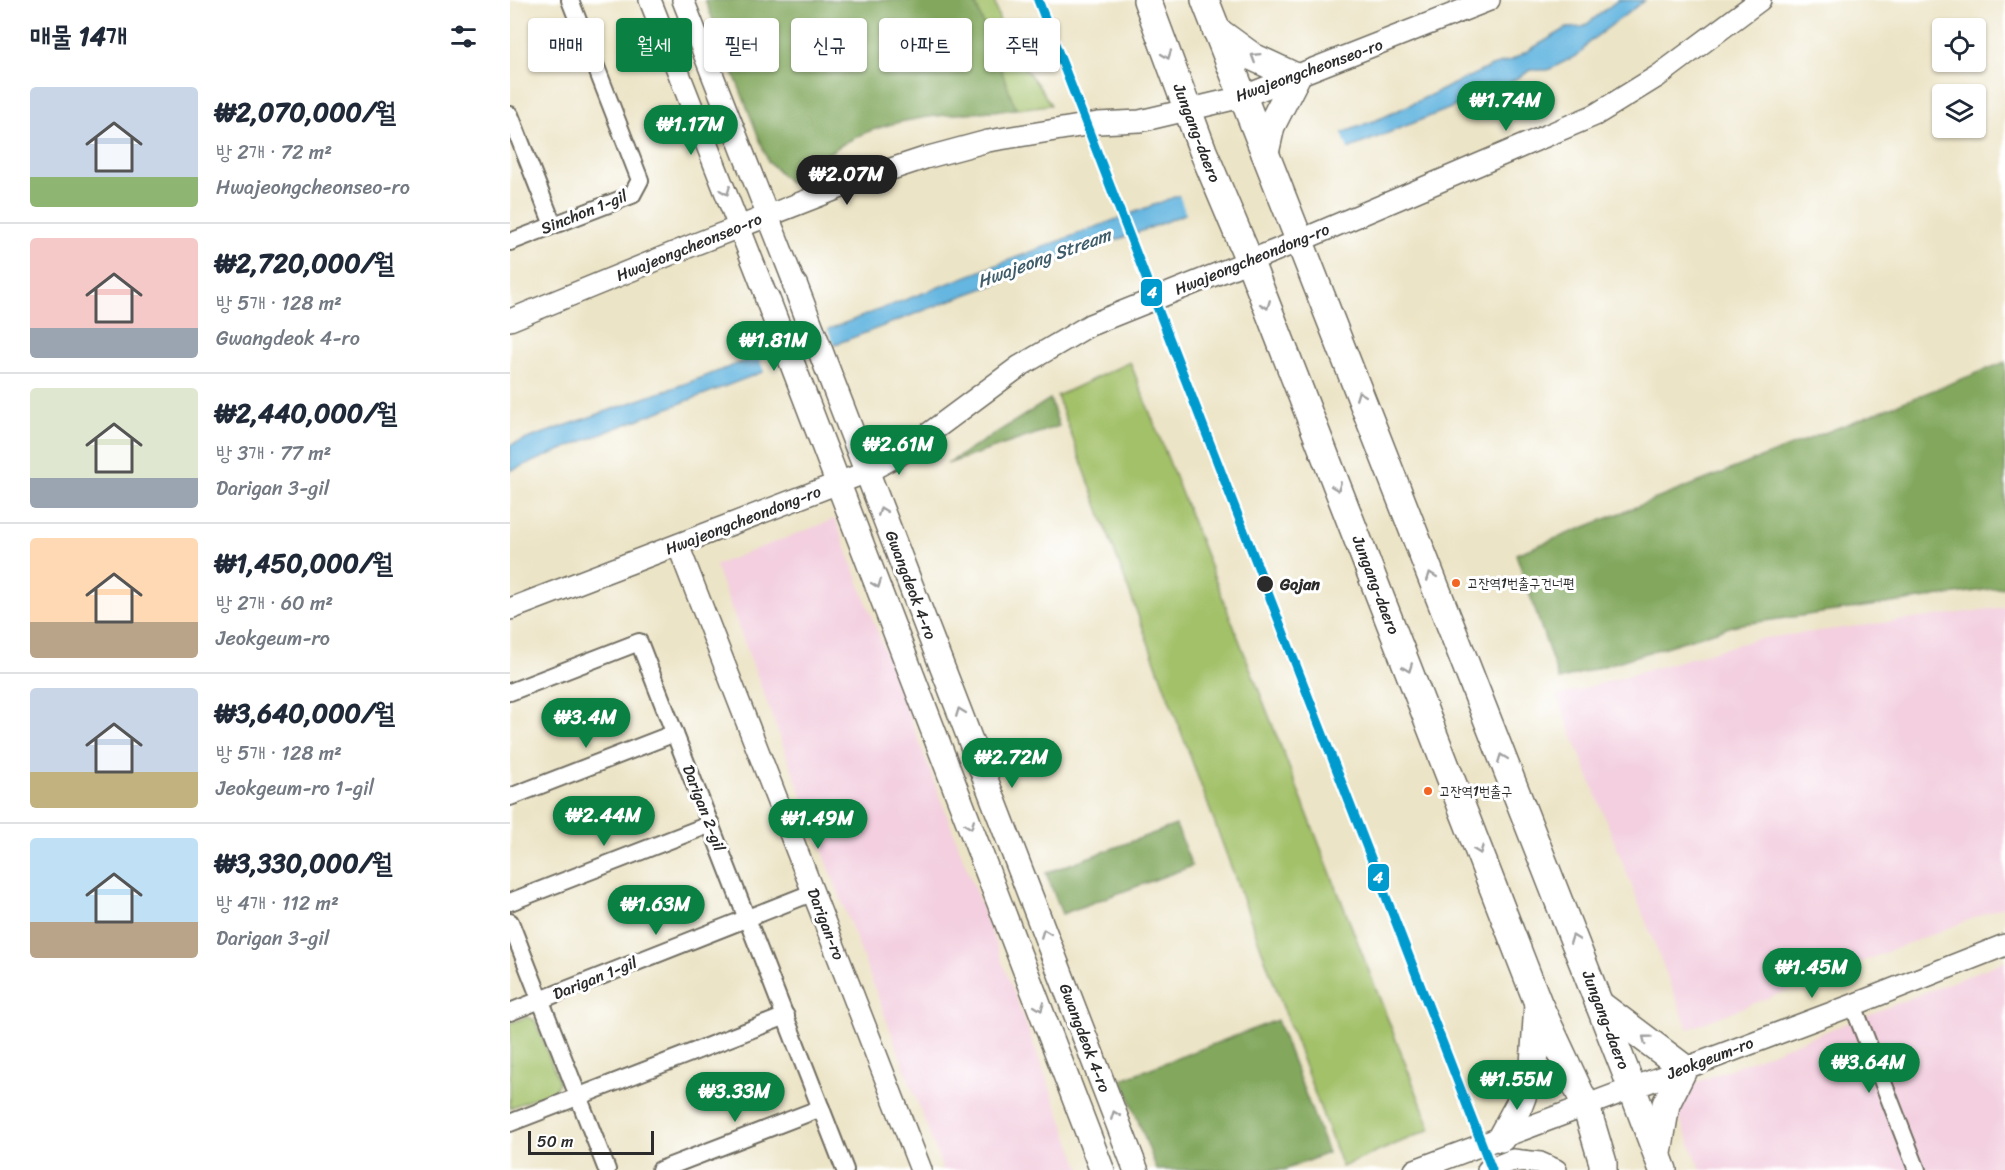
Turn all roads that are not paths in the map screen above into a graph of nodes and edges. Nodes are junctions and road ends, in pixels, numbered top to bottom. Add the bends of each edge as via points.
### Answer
1 (570, 0) edge
2 (650, 0) edge
3 (683, 0) edge
4 (1147, 0) edge
5 (1205, 0) edge
6 (1489, 0) edge
7 (1760, 0) edge
8 (1216, 30) junction
9 (1296, 77) junction
10 (1242, 97) junction
11 (1187, 109) junction
12 (510, 115) edge
13 (1264, 137) junction
14 (768, 216) junction
15 (553, 225) junction
16 (740, 227) junction
17 (1299, 241) junction
18 (510, 242) edge
19 (1249, 260) junction
20 (795, 285) joint
21 (767, 298) joint
22 (510, 320) edge
23 (867, 472) junction
24 (838, 483) junction
25 (678, 545) junction
26 (510, 609) edge
27 (510, 692) edge
28 (675, 733) junction
29 (510, 797) edge
30 (711, 824) junction
31 (814, 892) junction
32 (510, 902) edge
33 (747, 918) junction
34 (510, 922) edge
35 (2005, 945) edge
36 (540, 1000) junction
37 (1538, 1003) junction
38 (1599, 1004) junction
39 (1853, 1005) junction
40 (510, 1012) edge
41 (786, 1016) junction
42 (1684, 1068) junction
43 (1632, 1088) junction
44 (578, 1096) junction
45 (1586, 1106) junction
46 (821, 1108) junction
47 (510, 1123) edge
48 (1501, 1138) junction
49 (1660, 1164) edge
50 (1604, 1168) edge
51 (607, 1170) edge
52 (660, 1170) edge
53 (845, 1170) edge
54 (921, 1170) edge
55 (1102, 1170) edge
56 (1136, 1170) edge
57 (1415, 1170) edge
58 (1488, 1170) edge
59 (1556, 1170) edge
60 (1917, 1170) edge

1 - 15 street, Sinchon 1-gil via 640,180 632,195
2 -> 16 street, Gwangdeok 4-ro
3 - 14 street, Gwangdeok 4-ro
4 -> 11 main road, Jungang-daero
5 - 8 main road, Jungang-daero
6 - 9 street, Hwajeongcheonseo-ro
7 - 17 street, Hwajeongcheondong-ro via 1658,76 1595,115
9 -> 8 main road via 1253,57
8 - 10 main road, Jungang-daero
9 - 10 street, Hwajeongcheonseo-ro
9 - 13 main road
10 - 11 street, Hwajeongcheonseo-ro
10 - 13 main road, Jungang-daero
11 - 14 street, Hwajeongcheonseo-ro via 1140,121 1098,123 988,141 867,177
11 - 19 main road, Jungang-daero
12 - 15 street
13 - 17 main road, Jungang-daero
14 - 16 street, Hwajeongcheonseo-ro
14 - 20 street, Gwangdeok 4-ro
15 - 18 street, Sinchon 1-gil
16 - 21 street, Gwangdeok 4-ro
16 - 22 street, Hwajeongcheonseo-ro
17 - 19 street, Hwajeongcheondong-ro
38 -> 17 main road, Jungang-daero
19 - 23 street, Hwajeongcheondong-ro via 1090,325 1059,342 904,452
19 -> 37 main road, Jungang-daero
20 - 23 main road, Gwangdeok 4-ro
21 - 24 main road, Gwangdeok 4-ro
23 - 24 street, Hwajeongcheondong-ro
56 -> 23 main road, Gwangdeok 4-ro
24 - 25 street, Hwajeongcheondong-ro
24 -> 55 main road, Gwangdeok 4-ro
25 - 26 street, Hwajeongcheondong-ro
25 - 31 street, Darigan-ro
27 - 28 street, Darigan 2-gil via 639,642
28 - 29 street
28 - 30 street, Darigan 2-gil
30 - 32 street
30 - 33 street, Darigan 2-gil
31 - 33 street, Darigan 1-gil
31 - 54 street, Darigan-ro
33 - 36 street, Darigan 1-gil
33 - 41 street, Darigan 2-gil
34 - 36 street
35 - 39 street, Jeokgeum-ro
36 - 40 street, Darigan 1-gil
36 - 44 street
37 - 45 main road, Jungang-daero
37 - 48 main road via 1534,1065
42 -> 38 main road
38 - 43 main road, Jungang-daero
39 - 42 street, Jeokgeum-ro
39 - 60 street
41 - 44 street
41 - 46 street, Darigan 2-gil
42 - 43 street, Jeokgeum-ro
42 - 49 main road via 1666,1104
43 - 45 street, Jeokgeum-ro
43 - 49 main road, Jungang-daero
44 - 47 street
44 - 51 street
45 - 48 street, Jeokgeum-ro
45 - 50 main road, Jungang-daero
46 - 52 street
46 - 53 street, Darigan 2-gil
48 - 57 street, Jeokgeum-ro
58 - 59 street via 1513,1160 1540,1163

